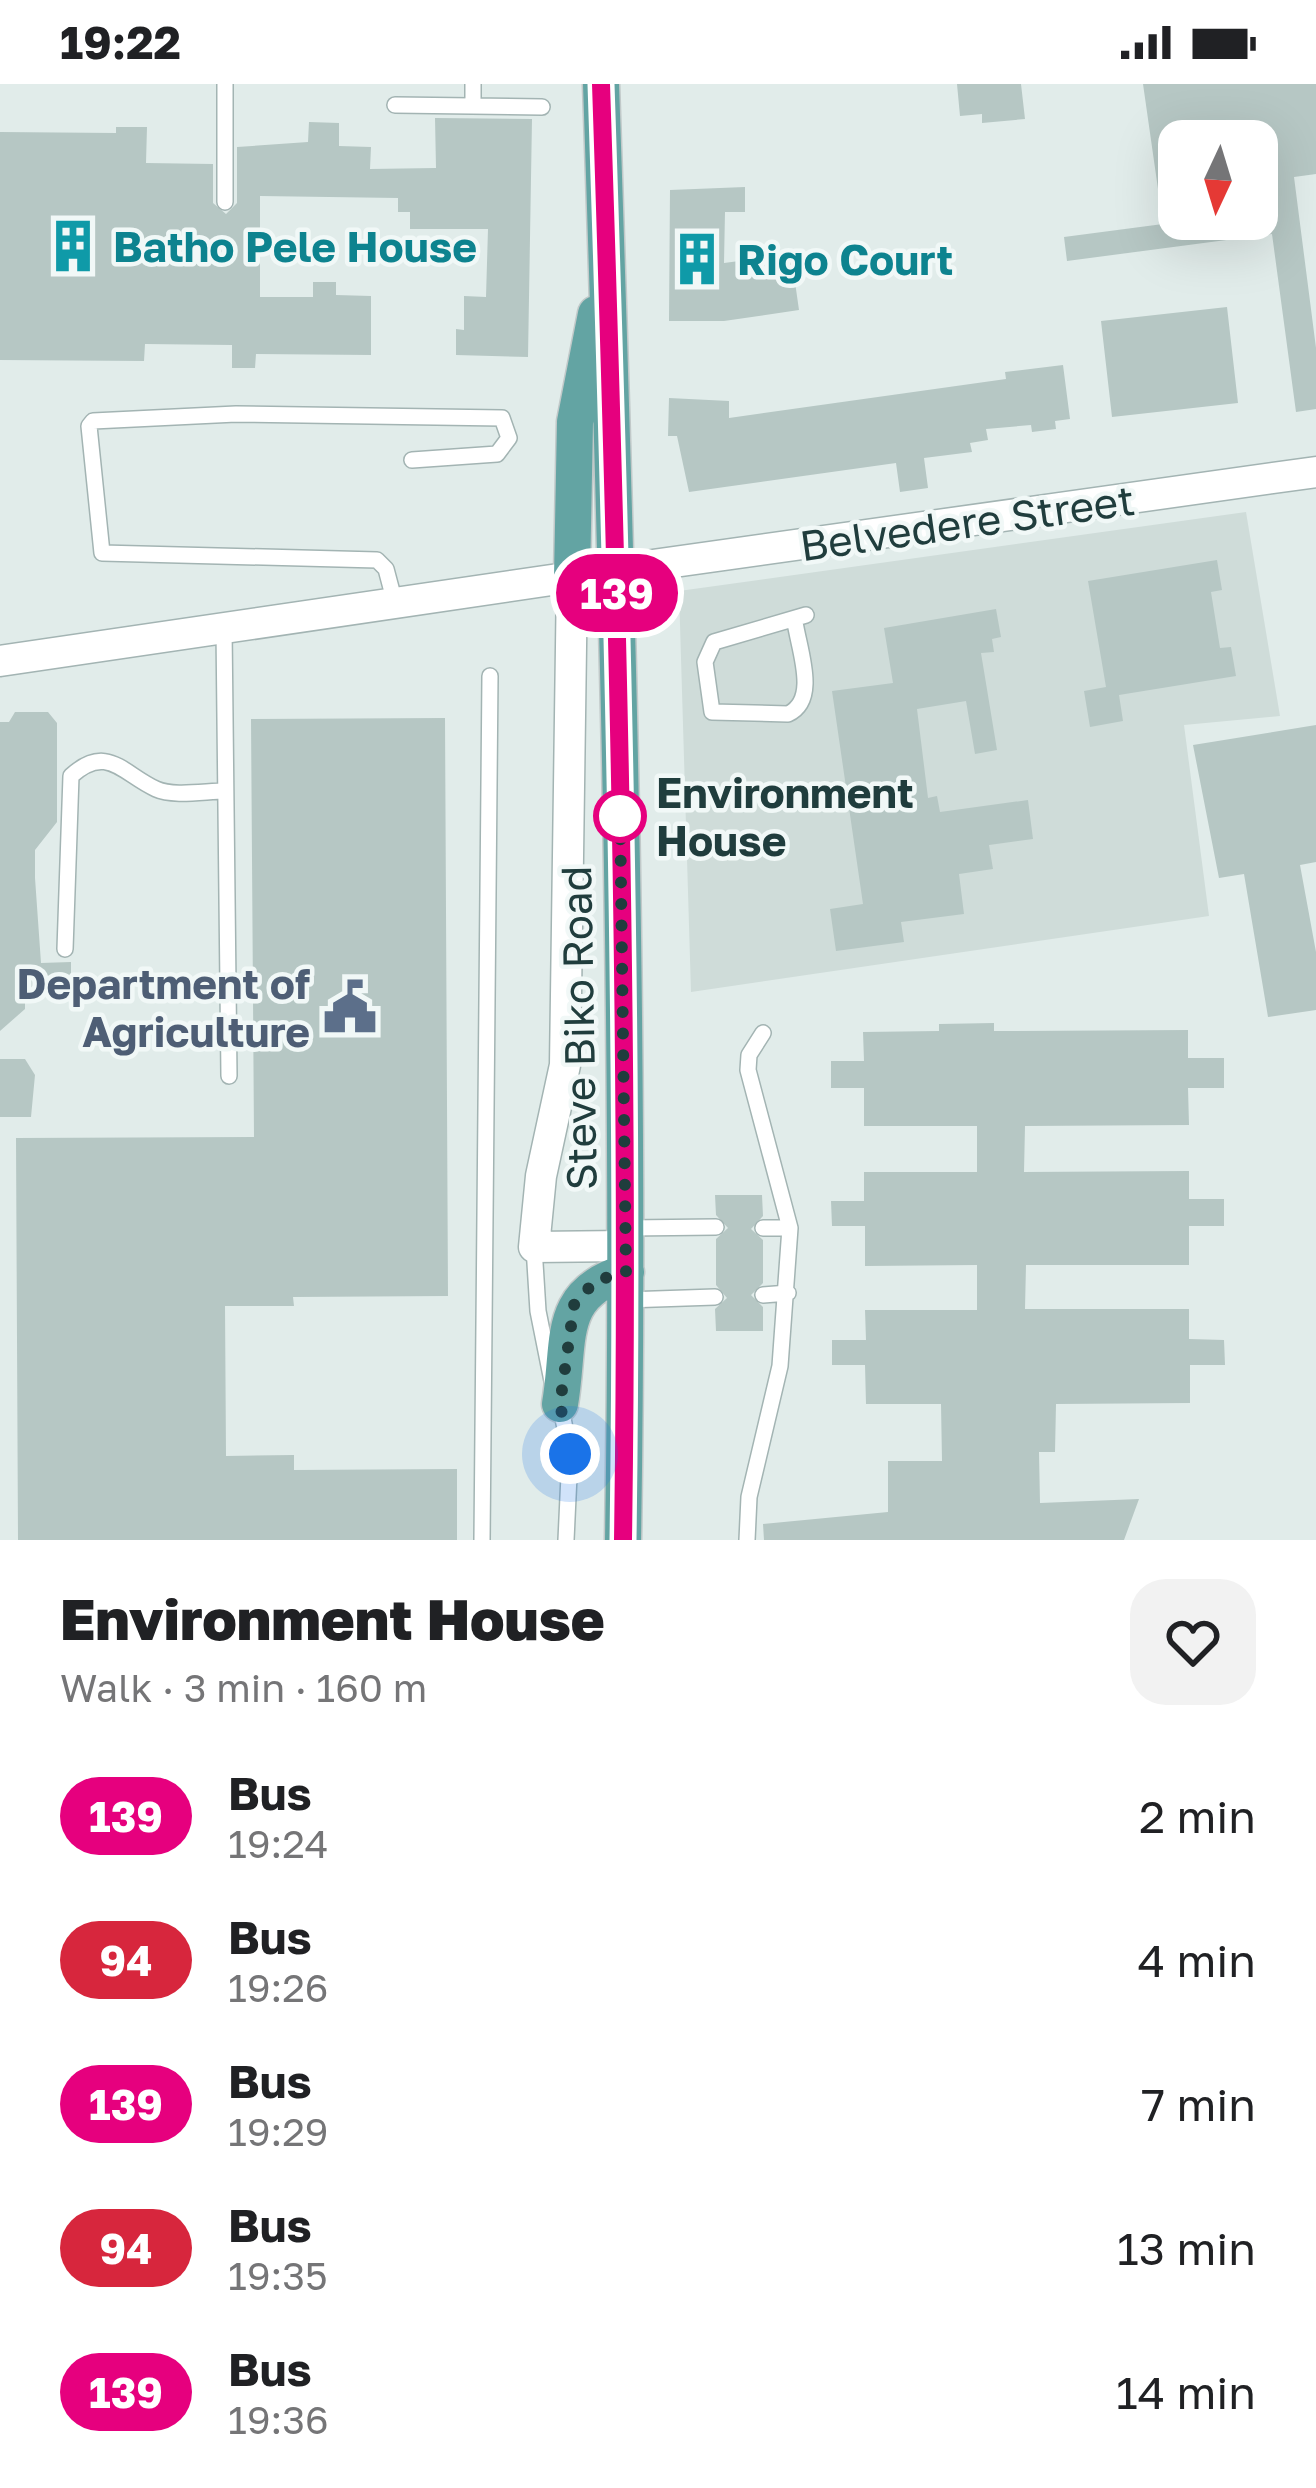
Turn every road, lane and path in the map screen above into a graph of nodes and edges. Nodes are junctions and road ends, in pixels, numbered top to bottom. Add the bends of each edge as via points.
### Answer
1 (225, 84) edge
2 (473, 84) edge
3 (601, 84) edge
4 (395, 105) dead end
5 (473, 106) junction
6 (542, 107) dead end
7 (225, 202) dead end
8 (607, 269) junction
9 (412, 460) dead end
10 (1316, 472) edge
11 (617, 570) junction
12 (572, 577) junction
13 (395, 603) junction
14 (800, 618) joint
15 (224, 629) junction
16 (0, 661) edge
17 (490, 676) dead end
18 (225, 791) junction
19 (65, 949) dead end
20 (763, 1033) dead end
21 (229, 1076) dead end
22 (716, 1227) dead end
23 (763, 1228) dead end
24 (790, 1228) junction
25 (535, 1247) junction
26 (626, 1261) junction
27 (788, 1293) junction
28 (763, 1295) dead end
29 (716, 1297) dead end
30 (560, 1404) junction
31 (482, 1540) edge
32 (566, 1540) edge
33 (623, 1540) edge
34 (748, 1540) edge

1 - 7 lane
2 - 5 lane
3 - 8 main road, Steve Biko Road
4 - 5 lane
5 - 6 lane
8 - 11 main road, Steve Biko Road
8 - 12 main road via 575,422
9 - 13 lane via 497,454 509,438 499,415 236,414 89,426 102,553 377,560
10 - 11 street, Belvedere Street
11 - 26 main road, Steve Biko Road
12 - 13 street
12 - 25 street via 565,1065
13 - 15 street
14 - 14 lane via 714,642 705,662 712,712 800,709
15 - 16 street
15 - 18 lane
17 - 31 lane
18 - 19 lane via 159,792 119,761 97,760 71,776
18 - 21 lane
20 - 24 lane via 748,1070
22 - 26 lane
23 - 24 lane
24 - 27 lane
25 - 26 street
25 - 30 lane via 544,1354
26 - 29 lane
26 - 30 main road via 574,1305
26 - 33 main road, Steve Biko Road
27 - 28 lane
27 - 34 lane
30 - 32 lane via 570,1454

